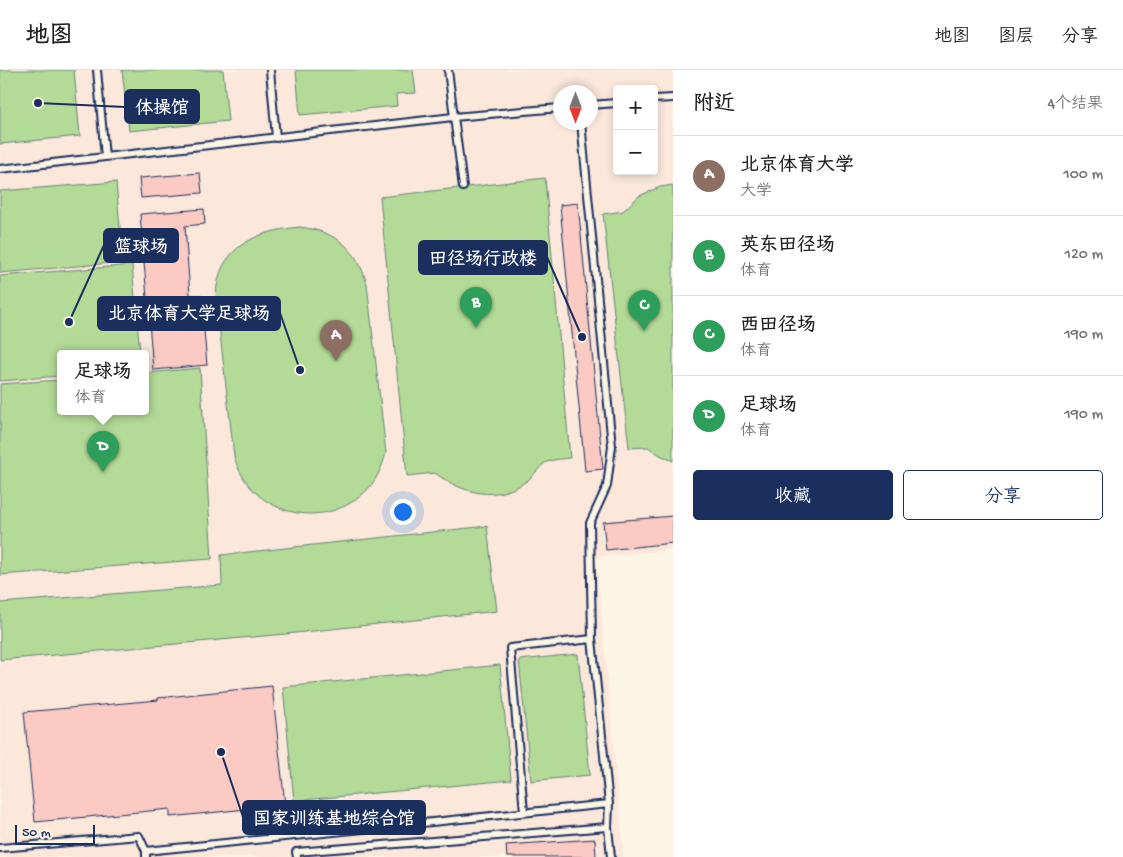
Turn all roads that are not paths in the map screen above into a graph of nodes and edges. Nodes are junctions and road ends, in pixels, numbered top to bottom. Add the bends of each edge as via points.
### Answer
1 (96, 70) edge
2 (270, 70) edge
3 (448, 70) edge
4 (673, 98) edge
5 (658, 99) edge
6 (613, 103) edge
7 (598, 104) edge
8 (553, 109) edge
9 (453, 118) junction
10 (582, 130) edge
11 (276, 138) junction
12 (105, 157) junction
13 (0, 169) edge
14 (463, 187) dead end
15 (592, 639) junction
16 (609, 804) junction
17 (524, 812) junction
18 (608, 827) junction
19 (0, 848) edge
20 (146, 854) edge
21 (297, 857) edge
22 (611, 857) edge

1 - 12 lane
2 - 11 lane
3 - 9 lane
4 - 5 lane
6 - 7 lane
8 - 9 lane
9 - 11 lane
9 - 14 lane
10 - 15 lane via 612,446 607,486 590,524
11 - 12 lane
12 - 13 lane
15 - 16 lane
15 - 17 lane via 510,648
16 - 17 lane
16 - 18 lane
17 - 20 lane
18 - 21 lane via 296,852
18 - 22 lane
19 - 20 lane via 139,836

